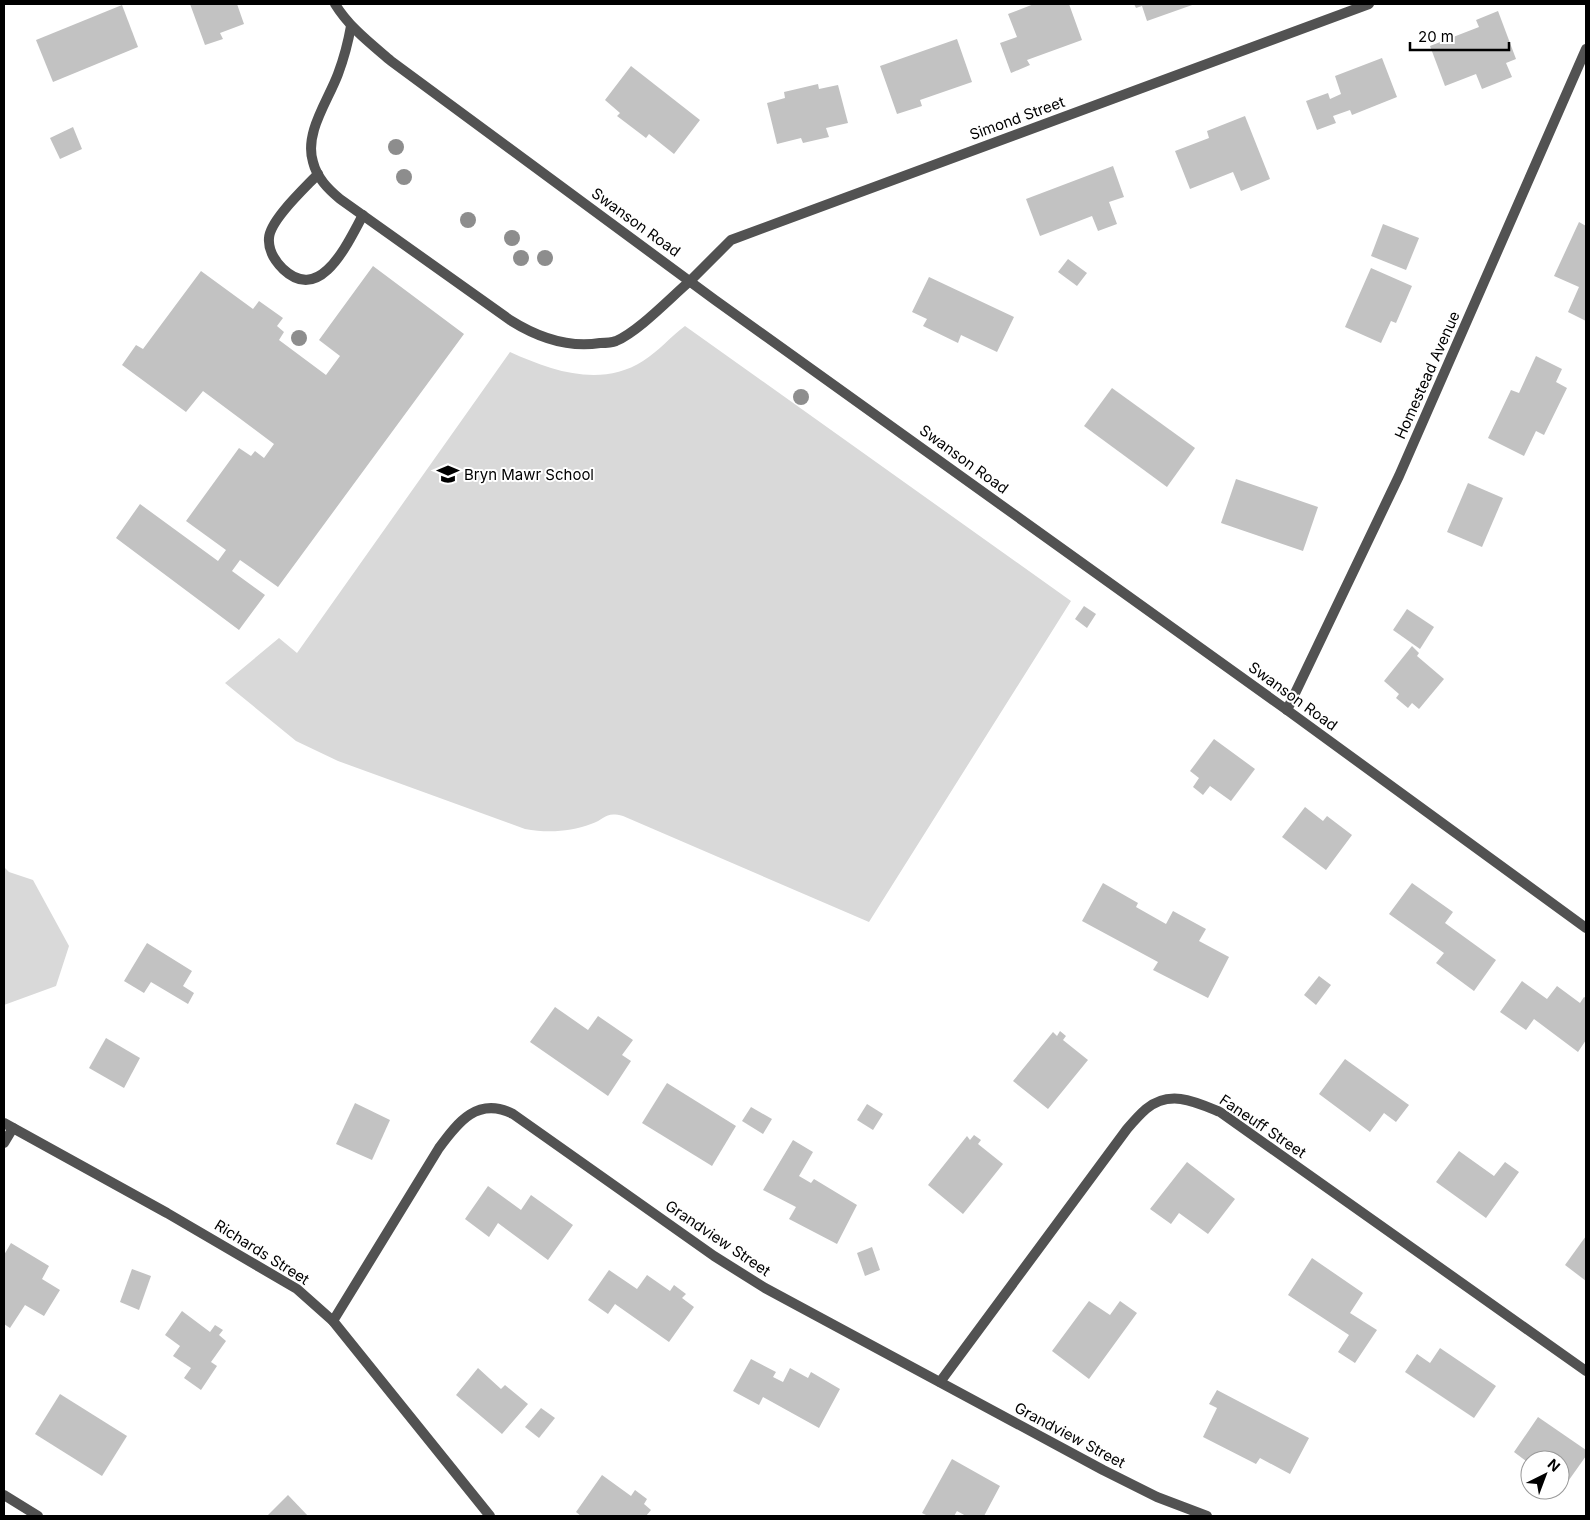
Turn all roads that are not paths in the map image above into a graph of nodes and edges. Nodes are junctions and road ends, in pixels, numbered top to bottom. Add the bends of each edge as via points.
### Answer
1 (335, 4) edge
2 (1369, 4) edge
3 (351, 26) junction
4 (1586, 49) edge
5 (318, 174) junction
6 (363, 216) junction
7 (690, 281) junction
8 (1287, 710) junction
9 (1586, 928) edge
10 (8, 1125) edge
11 (4, 1143) edge
12 (333, 1321) junction
13 (1586, 1371) edge
14 (940, 1382) junction
15 (4, 1495) edge
16 (38, 1516) edge
17 (490, 1516) edge
18 (1207, 1516) edge

1 - 3 street, Swanson Road
2 - 7 street, Simond Street via 731,240
3 - 5 street via 347,50 311,147 312,161
3 - 7 street, Swanson Road via 391,61
4 - 8 street, Homestead Avenue via 1399,476
5 - 6 street, Simond Street via 328,188
5 - 6 street via 275,223 269,238 272,256 284,270 297,278 309,280 324,274 336,262
6 - 7 street, Simond Street via 510,320 562,343 589,345 615,341
7 - 8 street, Swanson Road
8 - 9 street, Swanson Road
10 - 11 street
10 - 12 street, Richards Street via 297,1288
12 - 14 street, Grandview Street via 450,1132 469,1114 497,1108 513,1114 714,1256 765,1288
12 - 17 street, Richards Street
13 - 14 street, Faneuff Street via 1220,1112 1186,1098 1169,1098 1146,1108 1127,1129
14 - 18 street, Grandview Street via 1103,1470
15 - 16 street

